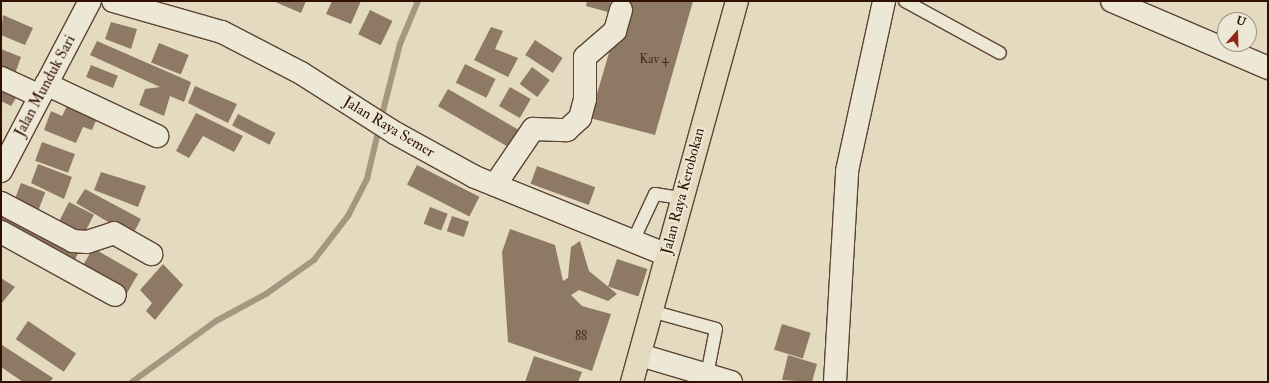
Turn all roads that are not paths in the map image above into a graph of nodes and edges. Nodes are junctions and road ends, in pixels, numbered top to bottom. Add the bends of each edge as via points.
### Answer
1 (90, 1) edge
2 (113, 1) edge
3 (737, 1) edge
4 (884, 1) edge
5 (905, 1) edge
6 (1112, 1) edge
7 (621, 10) dead end
8 (1000, 53) dead end
9 (1268, 68) edge
10 (1, 78) edge
11 (43, 90) junction
12 (157, 136) dead end
13 (3, 163) edge
14 (495, 185) junction
15 (680, 198) junction
16 (1, 203) edge
17 (1, 232) edge
18 (633, 241) junction
19 (151, 254) dead end
20 (665, 254) junction
21 (115, 295) dead end
22 (651, 311) junction
23 (640, 355) junction
24 (708, 375) junction
25 (632, 382) edge
26 (731, 382) edge
27 (835, 382) edge

1 - 11 street, Jalan Munduk Sari
2 - 14 street, Jalan Raya Semer via 222,32 301,73 395,133
3 - 15 main road, Jalan Raya Kerobokan
4 - 27 street via 847,171
5 - 8 lane
6 - 9 street
7 - 14 street via 614,31 585,57 585,99 580,118 567,130 533,129
10 - 11 street
11 - 12 street
11 - 13 street, Jalan Munduk Sari
14 - 18 street, Jalan Raya Semer
15 - 18 lane via 655,194
15 - 20 main road, Jalan Raya Kerobokan
16 - 19 street via 73,241 87,242 114,233
17 - 21 street
18 - 20 street, Jalan Raya Semer
20 - 22 main road, Jalan Raya Kerobokan
22 - 23 main road, Jalan Raya Kerobokan
22 - 24 lane via 716,329
23 - 24 street
23 - 25 main road, Jalan Raya Kerobokan
24 - 26 street

